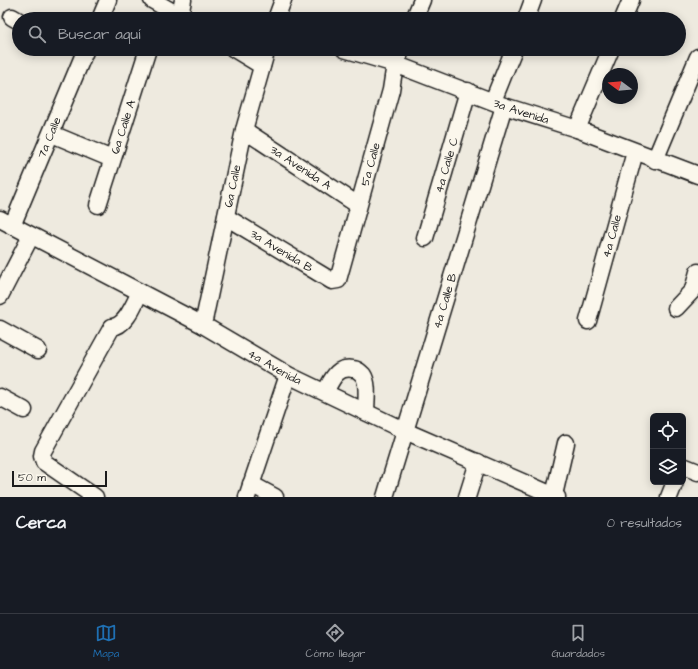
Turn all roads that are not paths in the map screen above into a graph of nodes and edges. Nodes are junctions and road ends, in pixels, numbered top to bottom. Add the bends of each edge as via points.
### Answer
1 (108, 0) edge
2 (183, 0) edge
3 (283, 0) edge
4 (422, 0) edge
5 (533, 0) edge
6 (631, 0) edge
7 (157, 8) edge
8 (103, 12) edge
9 (167, 12) edge
10 (182, 12) edge
11 (279, 12) edge
12 (417, 12) edge
13 (529, 12) edge
14 (626, 12) edge
15 (78, 56) edge
16 (146, 56) edge
17 (246, 56) edge
18 (265, 56) edge
19 (368, 56) edge
20 (399, 56) edge
21 (512, 56) edge
22 (608, 56) edge
23 (698, 58) edge
24 (396, 64) junction
25 (262, 66) junction
26 (468, 91) junction
27 (499, 103) junction
28 (577, 129) junction
29 (244, 130) junction
30 (52, 134) junction
31 (635, 152) junction
32 (112, 159) junction
33 (655, 160) junction
34 (698, 175) edge
35 (98, 205) dead end
36 (358, 205) junction
37 (226, 217) junction
38 (6, 223) edge
39 (31, 236) junction
40 (425, 238) dead end
41 (698, 272) edge
42 (338, 280) joint
43 (140, 292) junction
44 (1, 293) edge
45 (676, 308) dead end
46 (588, 321) dead end
47 (202, 325) junction
48 (0, 329) edge
49 (38, 350) dead end
50 (288, 374) junction
51 (325, 392) junction
52 (0, 397) edge
53 (24, 410) dead end
54 (366, 412) junction
55 (405, 431) junction
56 (566, 443) dead end
57 (478, 462) junction
58 (686, 467) edge
59 (698, 472) edge
60 (674, 485) edge
61 (249, 491) edge
62 (544, 494) edge
63 (95, 497) edge
64 (275, 497) edge
65 (385, 497) edge
66 (467, 497) edge
67 (669, 497) edge

1 - 8 street
2 - 10 street
3 - 11 street
4 - 12 street
5 - 13 street
6 - 14 street
7 - 9 street
15 - 30 street, 7a Calle
16 - 32 street, 6a Calle A
17 - 25 street
18 - 25 street, 6a Calle
19 - 24 street, 3a Avenida
20 - 24 street, 5a Calle
21 - 27 street
22 - 28 street
23 - 33 street
24 - 26 street, 3a Avenida
24 - 36 street, 5a Calle
25 - 29 street, 6a Calle
26 - 27 street, 3a Avenida
26 - 40 street, 4a Calle C
27 - 28 street, 3a Avenida
27 - 55 street, 4a Calle B
28 - 31 street, 3a Avenida
29 - 36 street, 3a Avenida A
29 - 37 street, 6a Calle
30 - 32 street
30 - 38 street, 7a Calle
31 - 33 street, 3a Avenida
31 - 46 street, 4a Calle
32 - 35 street, 6a Calle A
33 - 34 street, 3a Avenida
36 - 42 street, 5a Calle
37 - 42 street, 3a Avenida B via 332,281
37 - 47 street, 6a Calle
38 - 39 street, 4a Avenida
39 - 43 street, 4a Avenida
39 - 44 street
41 - 45 street via 693,290
43 - 47 street, 4a Avenida
43 - 63 street via 123,322 112,327 43,450 44,462
47 - 50 street, 4a Avenida
48 - 49 street
50 - 51 street, 4a Avenida
50 - 61 street
51 - 54 street, 4a Avenida
51 - 54 street via 334,375 340,370 356,369 363,376
52 - 53 street
54 - 55 street, 4a Avenida
55 - 57 street, 4a Avenida
55 - 65 street, 4a Calle B
56 - 62 street
57 - 62 street, 4a Avenida
57 - 66 street
58 - 59 street
60 - 67 street
61 - 64 street

